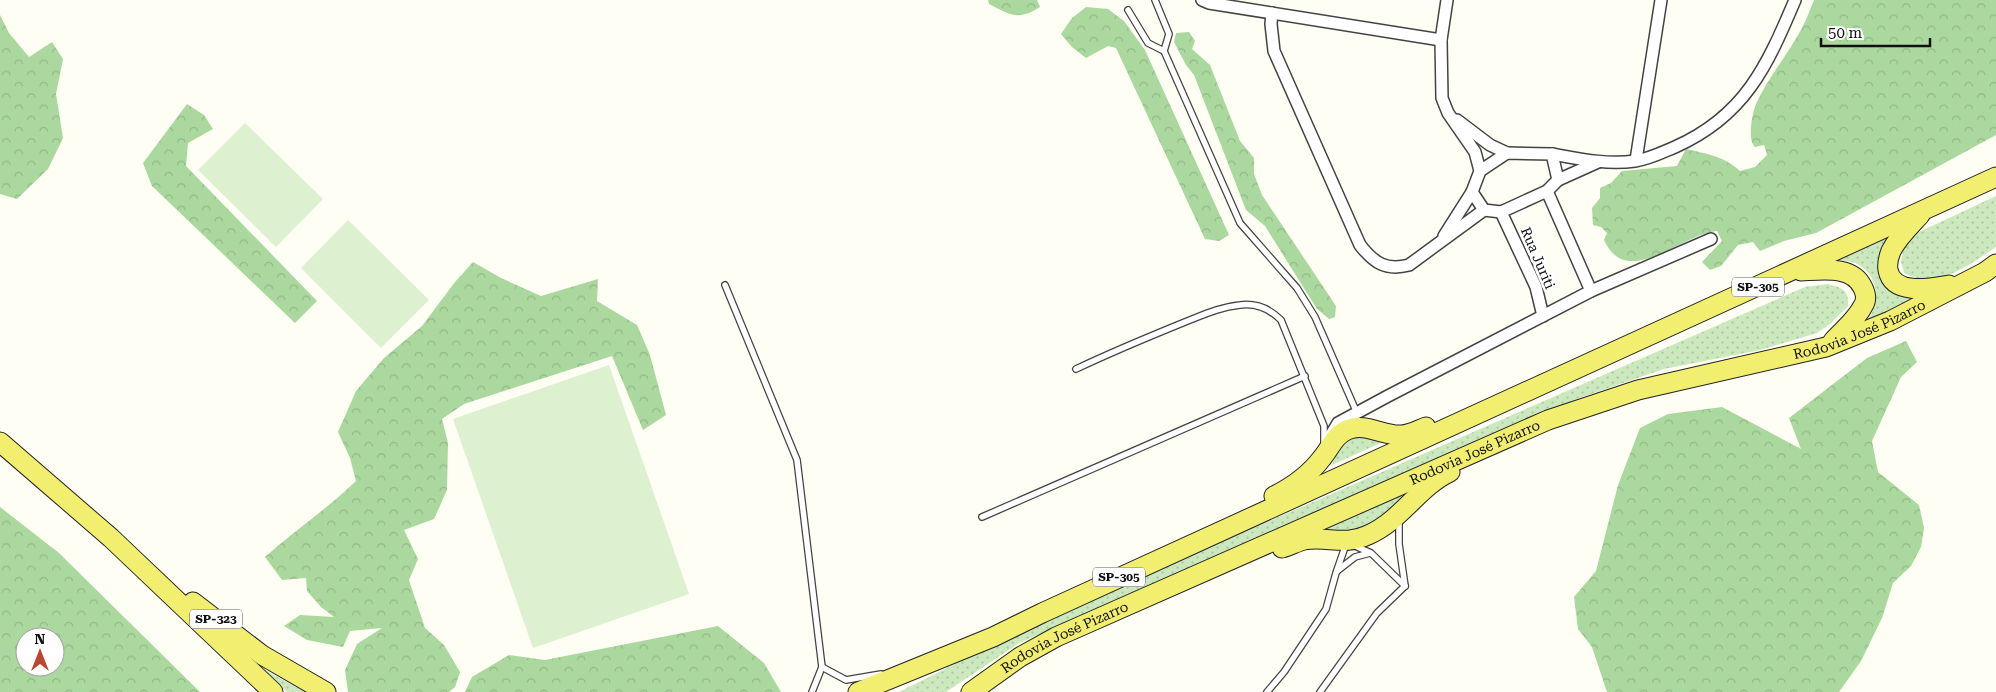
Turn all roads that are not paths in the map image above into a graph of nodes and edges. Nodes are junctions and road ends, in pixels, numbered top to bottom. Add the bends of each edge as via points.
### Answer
1 (1155, 0) edge
2 (1202, 0) edge
3 (1447, 0) edge
4 (1661, 0) edge
5 (1795, 0) edge
6 (1128, 10) dead end
7 (1272, 13) junction
8 (1441, 40) junction
9 (1164, 51) junction
10 (1448, 113) junction
11 (1508, 152) junction
12 (1552, 154) junction
13 (1636, 160) junction
14 (1598, 162) junction
15 (1480, 171) junction
16 (1996, 177) edge
17 (1558, 180) junction
18 (1547, 191) junction
19 (1472, 192) junction
20 (1926, 209) junction
21 (1484, 210) junction
22 (1501, 212) junction
23 (1711, 239) dead end
24 (1440, 242) junction
25 (1996, 264) edge
26 (1790, 272) junction
27 (1964, 282) junction
28 (725, 285) dead end
29 (1591, 291) junction
30 (1543, 316) junction
31 (1826, 347) junction
32 (1076, 369) dead end
33 (1305, 376) junction
34 (1520, 395) junction
35 (1362, 420) junction
36 (1338, 423) junction
37 (1324, 426) junction
38 (1533, 426) junction
39 (0, 442) edge
40 (1323, 457) junction
41 (1400, 515) junction
42 (982, 517) dead end
43 (1224, 530) junction
44 (111, 538) junction
45 (1347, 542) junction
46 (1370, 553) junction
47 (1214, 567) junction
48 (1336, 573) junction
49 (1404, 586) junction
50 (822, 667) junction
51 (917, 668) junction
52 (893, 678) junction
53 (273, 692) edge
54 (326, 692) edge
55 (812, 692) edge
56 (858, 692) edge
57 (874, 692) edge
58 (971, 692) edge
59 (1267, 692) edge
60 (1320, 692) edge

1 - 9 lane via 1169,34
2 - 7 street
3 - 8 street
4 - 13 street
5 - 13 street via 1778,41 1758,78 1741,100 1713,127 1660,154
6 - 9 lane via 1148,43
7 - 8 street
7 - 24 street via 1274,51 1360,245 1370,259 1384,266 1409,265
8 - 10 street via 1442,98
9 - 35 lane via 1240,223 1298,288 1315,317
10 - 11 street via 1490,145
10 - 15 street via 1475,152
11 - 12 street
11 - 15 street
12 - 14 street
12 - 17 street
13 - 14 street
14 - 17 street
15 - 19 street
16 - 20 main road, SP-305
17 - 18 street
18 - 22 street
18 - 29 street
19 - 21 street
19 - 24 street
20 - 26 main road, SP-305
20 - 27 main road via 1890,253 1889,274 1893,280 1912,288
21 - 22 street
21 - 24 street
22 - 30 street, Rua Juriti via 1536,287
23 - 29 street
25 - 27 main road, Rodovia José Pizarro
26 - 31 main road via 1846,272 1862,285 1864,305
26 - 34 main road, SP-305
27 - 31 main road, Rodovia José Pizarro via 1890,321
28 - 50 lane via 797,460
29 - 30 street
30 - 35 street
31 - 38 main road, Rodovia José Pizarro via 1638,390
32 - 33 lane via 1137,341 1219,309 1241,304 1260,306 1281,320
33 - 37 lane
33 - 42 lane
34 - 35 main road via 1456,414 1410,434 1399,435
34 - 43 main road
35 - 36 street
35 - 36 street
35 - 40 main road via 1338,435
36 - 37 lane
36 - 40 street
37 - 40 lane
38 - 41 main road via 1469,464 1437,478
38 - 47 main road, Rodovia José Pizarro
39 - 44 main road, SP-323
40 - 43 main road via 1288,488 1254,506
41 - 45 main road via 1383,528
41 - 49 lane via 1399,544
43 - 51 main road, Rodovia José Pizarro / SP-305 via 993,637
44 - 53 main road, SP-323
44 - 54 main road, SP-323 via 262,655
45 - 46 lane
45 - 47 main road via 1303,540 1244,564
45 - 48 lane
46 - 48 lane via 1355,557
46 - 49 lane
47 - 58 main road, Rodovia José Pizarro via 1056,637 1020,657
48 - 59 lane via 1326,609
49 - 60 lane via 1377,613
50 - 51 lane via 846,680
50 - 55 lane
51 - 52 main road, Rodovia José Pizarro / SP-305
52 - 56 main road, Rodovia José Pizarro / SP-305
52 - 57 main road

